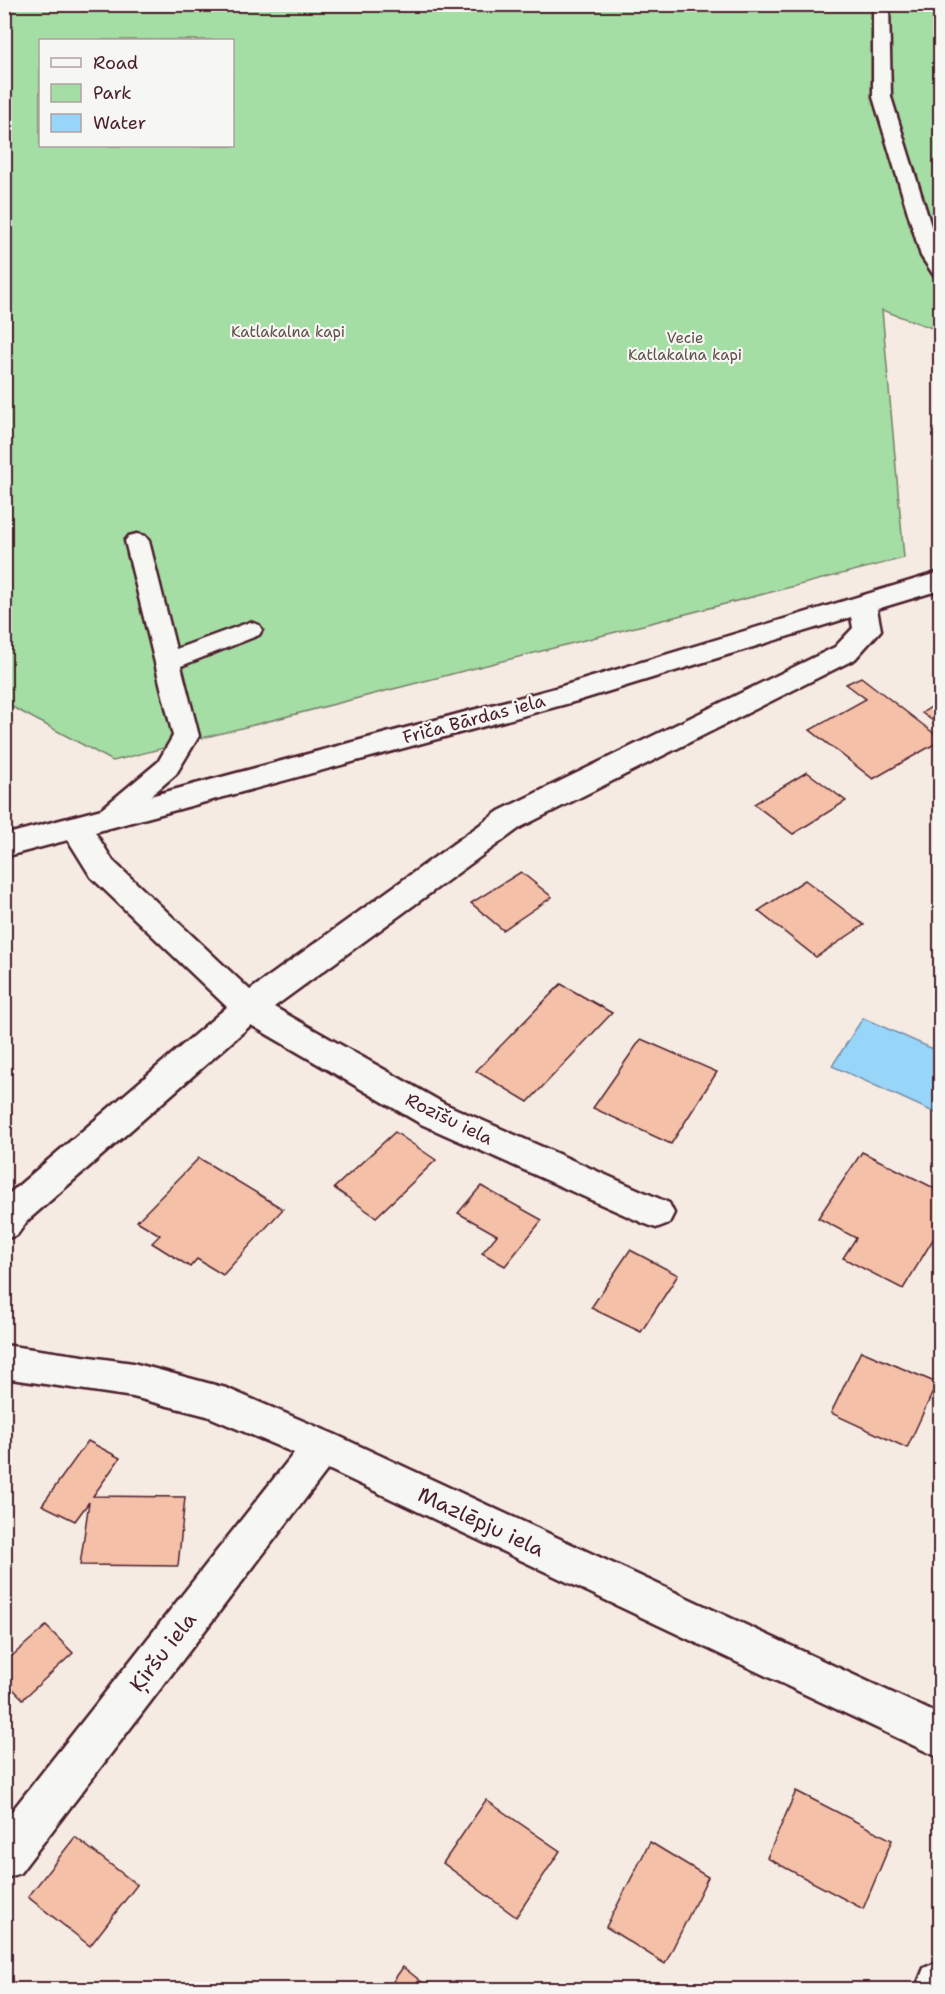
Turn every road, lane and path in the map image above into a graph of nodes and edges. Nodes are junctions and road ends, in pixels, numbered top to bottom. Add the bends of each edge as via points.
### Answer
1 (881, 4) edge
2 (906, 5) edge
3 (940, 7) edge
4 (940, 270) edge
5 (137, 541) dead end
6 (940, 581) edge
7 (862, 605) junction
8 (250, 630) dead end
9 (167, 662) junction
10 (107, 819) junction
11 (76, 828) junction
12 (4, 846) edge
13 (249, 1008) junction
14 (656, 1213) dead end
15 (4, 1224) edge
16 (4, 1361) edge
17 (322, 1447) junction
18 (940, 1737) edge
19 (4, 1857) edge
20 (940, 1984) edge
21 (938, 1989) edge

1 - 4 lane via 882,97 931,256
2 - 3 path
5 - 9 lane
6 - 7 street, Friča Bārdas iela
7 - 10 street, Friča Bārdas iela via 567,694
7 - 13 street via 867,630 845,653 510,819
8 - 9 lane
9 - 10 lane via 186,736 167,768
10 - 11 street, Friča Bārdas iela
11 - 12 street, Friča Bārdas iela
11 - 13 street, Rozīšu iela via 102,869
13 - 14 street, Rozīšu iela via 433,1114
13 - 15 street via 14,1211
16 - 17 street, Mazlēpju iela via 133,1380 212,1400
17 - 18 street, Mazlēpju iela
17 - 19 street, Ķiršu iela
20 - 21 street

